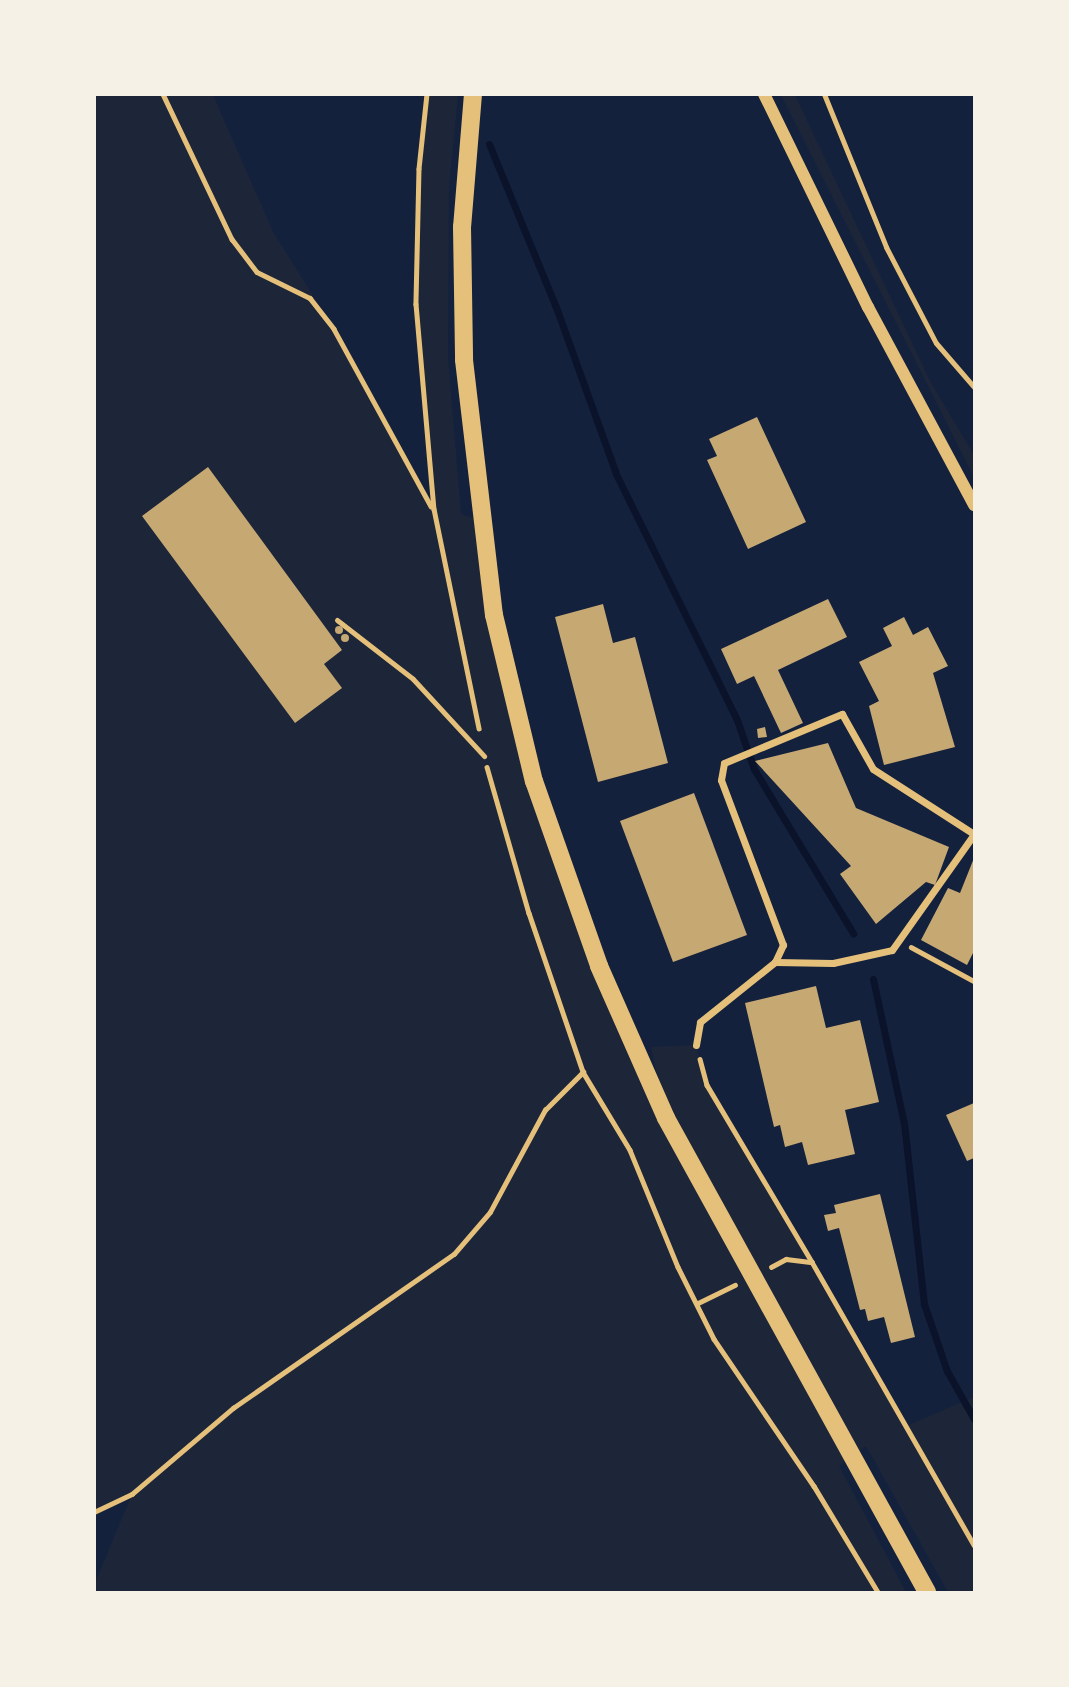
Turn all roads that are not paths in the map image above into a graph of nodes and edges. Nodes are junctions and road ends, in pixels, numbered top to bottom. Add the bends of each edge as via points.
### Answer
1 (473, 94) edge
2 (764, 94) edge
3 (824, 94) edge
4 (975, 387) edge
5 (975, 505) edge
6 (337, 620) dead end
7 (484, 756) road end
8 (974, 834) edge
9 (775, 962) junction
10 (696, 1045) road end
11 (927, 1592) edge

1 - 11 main road via 462,227 464,359 494,615 534,781 599,966 666,1118
2 - 5 street via 868,307
3 - 4 lane via 886,247 936,343
6 - 7 lane via 413,679
8 - 9 street via 892,950 833,962
8 - 9 street via 873,769 842,714 724,763 721,780 783,945
9 - 10 street via 716,1005 700,1022

